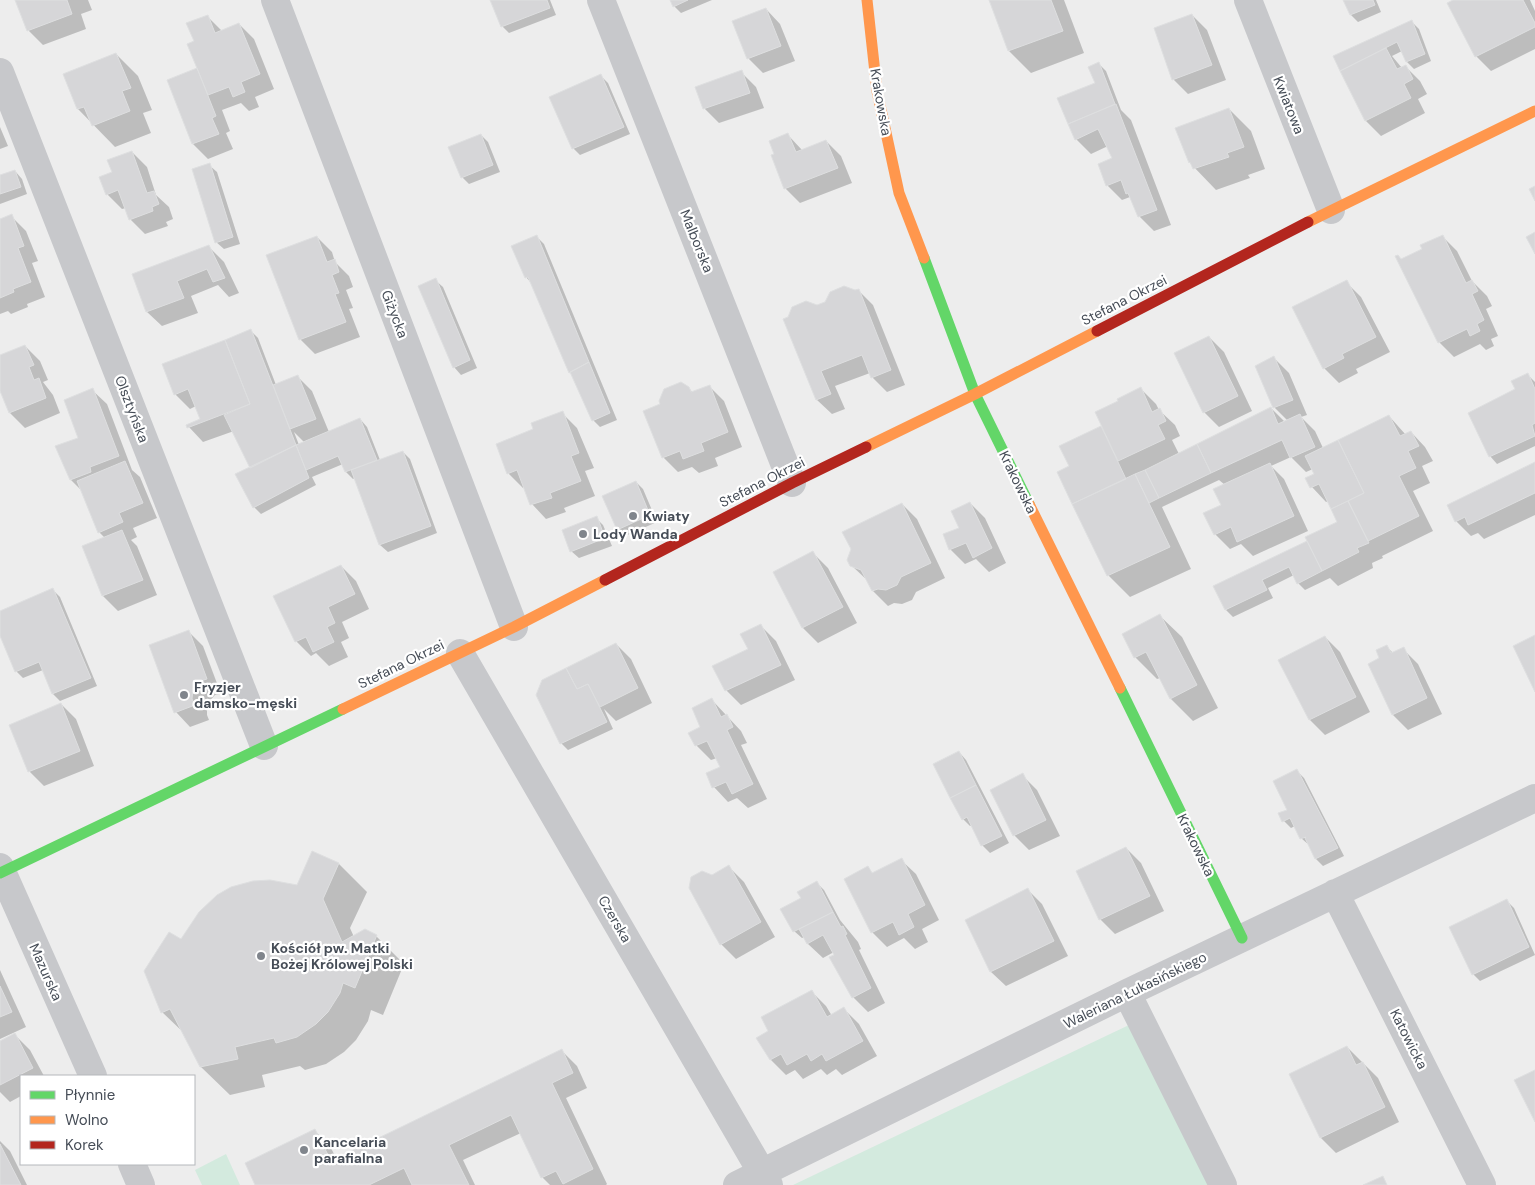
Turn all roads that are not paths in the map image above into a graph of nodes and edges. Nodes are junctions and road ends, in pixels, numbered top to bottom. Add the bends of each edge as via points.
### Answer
1 (275, 0) edge
2 (601, 0) edge
3 (867, 0) edge
4 (1248, 0) edge
5 (0, 72) edge
6 (1535, 110) edge
7 (1331, 210) junction
8 (975, 394) junction
9 (792, 483) junction
10 (514, 627) junction
11 (460, 653) junction
12 (264, 746) junction
13 (1535, 798) edge
14 (1, 871) edge
15 (1335, 893) junction
16 (1242, 938) junction
17 (1127, 994) junction
18 (93, 1075) edge
19 (132, 1165) edge
20 (766, 1178) edge
21 (142, 1185) edge
22 (736, 1185) edge
23 (1223, 1185) edge
24 (1482, 1185) edge

1 - 10 street, Giżycka
2 - 9 street, Malborska
3 - 8 street, Krakowska via 877,92 899,193
4 - 7 street, Kwiatowa
5 - 12 street, Olsztyńska
6 - 7 street, Stefana Okrzei
7 - 8 street, Stefana Okrzei
8 - 9 street, Stefana Okrzei
8 - 16 street, Krakowska
9 - 10 street, Stefana Okrzei
10 - 11 street, Stefana Okrzei
11 - 12 street, Stefana Okrzei
11 - 20 street, Czerska
12 - 14 street, Stefana Okrzei
13 - 15 street, Waleriana Łukasińskiego
14 - 18 street, Mazurska
15 - 16 street, Waleriana Łukasińskiego
15 - 24 street, Katowicka
16 - 17 street, Waleriana Łukasińskiego
17 - 20 street, Waleriana Łukasińskiego
17 - 23 street
19 - 21 street
20 - 22 street, Waleriana Łukasińskiego

